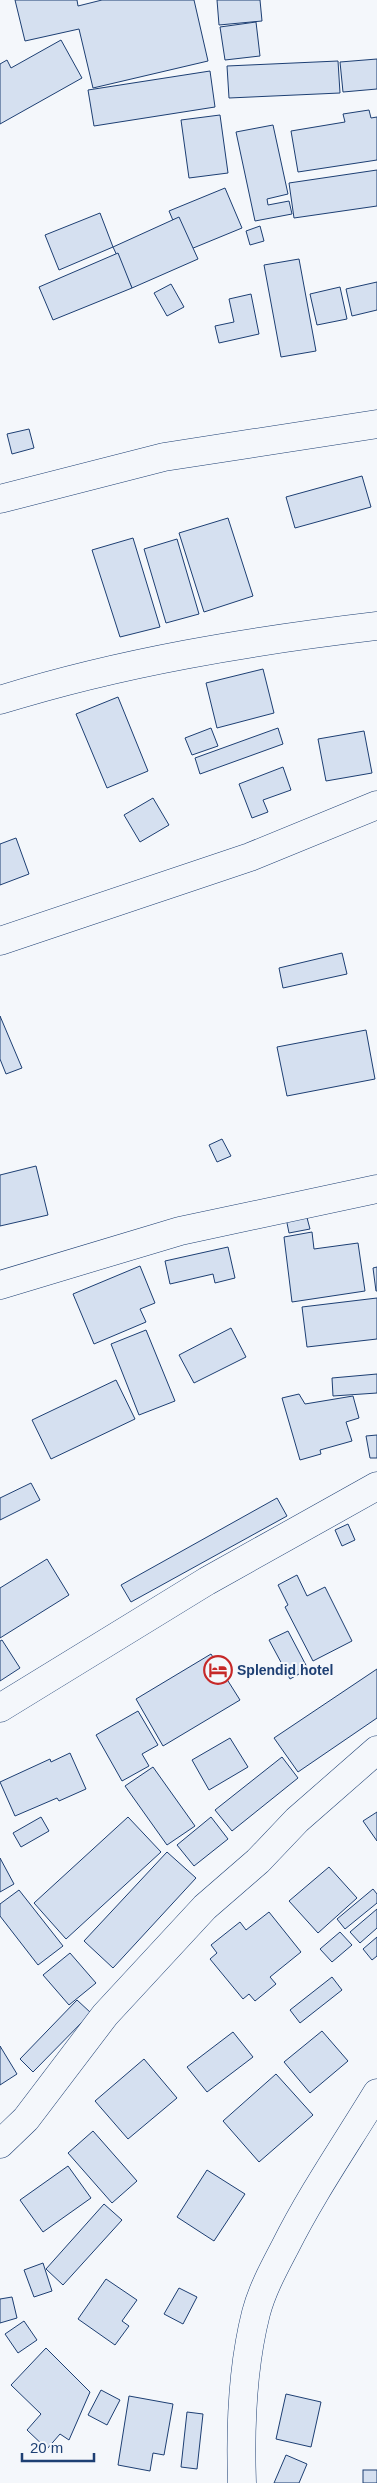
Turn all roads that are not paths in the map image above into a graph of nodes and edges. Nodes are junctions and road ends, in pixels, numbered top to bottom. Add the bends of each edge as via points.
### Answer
1 (377, 424) edge
2 (0, 499) edge
3 (377, 626) edge
4 (0, 700) edge
5 (377, 805) edge
6 (0, 941) edge
7 (377, 1189) edge
8 (0, 1285) edge
9 (377, 1486) edge
10 (0, 1708) edge
11 (377, 1750) edge
12 (377, 2093) edge
13 (0, 2144) edge
14 (242, 2483) edge

1 - 2 main road via 164,457
3 - 4 main road via 235,646 93,673
5 - 6 main road via 250,857
7 - 8 main road via 180,1232
9 - 10 main road via 190,1591
11 - 13 main road via 297,1820 258,1861 206,1907 105,2015 26,2119
12 - 14 main road via 306,2205 256,2312 243,2387

